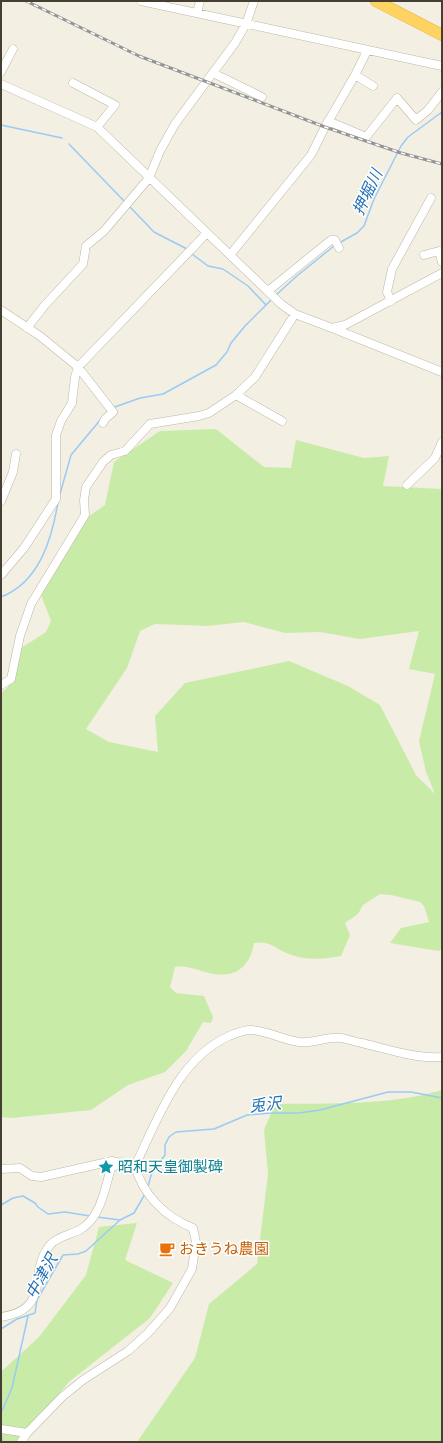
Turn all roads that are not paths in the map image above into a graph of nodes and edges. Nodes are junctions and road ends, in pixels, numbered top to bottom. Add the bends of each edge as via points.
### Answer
1 (141, 1) edge
2 (200, 1) edge
3 (254, 1) edge
4 (376, 1) edge
5 (197, 13) junction
6 (246, 24) junction
7 (442, 35) edge
8 (13, 49) dead end
9 (367, 51) junction
10 (442, 66) edge
11 (1, 72) edge
12 (213, 73) junction
13 (355, 75) junction
14 (73, 83) dead end
15 (1, 84) edge
16 (373, 86) dead end
17 (442, 92) edge
18 (262, 97) dead end
19 (328, 121) junction
20 (97, 127) junction
21 (149, 178) junction
22 (431, 198) dead end
23 (207, 233) junction
24 (337, 245) dead end
25 (230, 255) junction
26 (424, 255) dead end
27 (442, 262) edge
28 (442, 273) edge
29 (268, 292) junction
30 (391, 300) junction
31 (1, 310) edge
32 (295, 314) junction
33 (28, 328) junction
34 (332, 328) junction
35 (78, 367) junction
36 (442, 372) edge
37 (236, 395) junction
38 (282, 421) dead end
39 (103, 423) dead end
40 (442, 442) edge
41 (16, 454) dead end
42 (407, 485) dead end
43 (1, 501) edge
44 (1, 575) edge
45 (1, 685) edge
46 (442, 1057) edge
47 (122, 1162) junction
48 (135, 1166) junction
49 (1, 1169) edge
50 (1, 1317) edge
51 (1, 1429) edge
52 (27, 1433) junction
53 (21, 1442) edge

1 - 5 street
2 - 5 street
3 - 6 street
4 - 7 highway
5 - 6 street
6 - 9 street
6 - 12 street
8 - 11 street
9 - 10 street
9 - 13 street
12 - 18 street
12 - 21 street via 175,124
13 - 16 street
13 - 19 street
14 - 20 street via 115,105
15 - 20 street
17 - 19 street via 416,120 397,98 366,137
19 - 25 street via 311,155
20 - 21 street
21 - 23 street
21 - 33 street via 104,231 86,246 83,264 45,305
22 - 30 street via 392,269 387,292
23 - 25 street
23 - 35 street
24 - 29 street via 331,240
25 - 29 street
26 - 27 street via 439,251
28 - 30 street
29 - 32 street
30 - 34 street via 363,317
31 - 33 street
32 - 34 street
32 - 37 street via 255,377
33 - 35 street
34 - 36 street
35 - 39 street via 113,412
35 - 44 street via 74,377 72,403 56,435 56,499 24,548
37 - 38 street
37 - 45 street via 208,413 150,424 125,451 110,455 103,462 86,487 85,515 31,604 20,636 11,679
40 - 42 street via 435,458
41 - 43 street via 13,472
46 - 48 street via 420,1056 342,1038 301,1042 284,1040 252,1030 242,1031 216,1042 186,1070 169,1096
47 - 48 street
47 - 49 street via 112,1161 41,1177 32,1176 20,1168
47 - 50 street via 112,1168 93,1219 82,1229 52,1242 43,1256 30,1306 22,1312
48 - 52 street via 138,1178 153,1200 172,1219 193,1228 196,1242 192,1269 170,1308 148,1333 128,1351 62,1397
51 - 52 street
52 - 53 street

